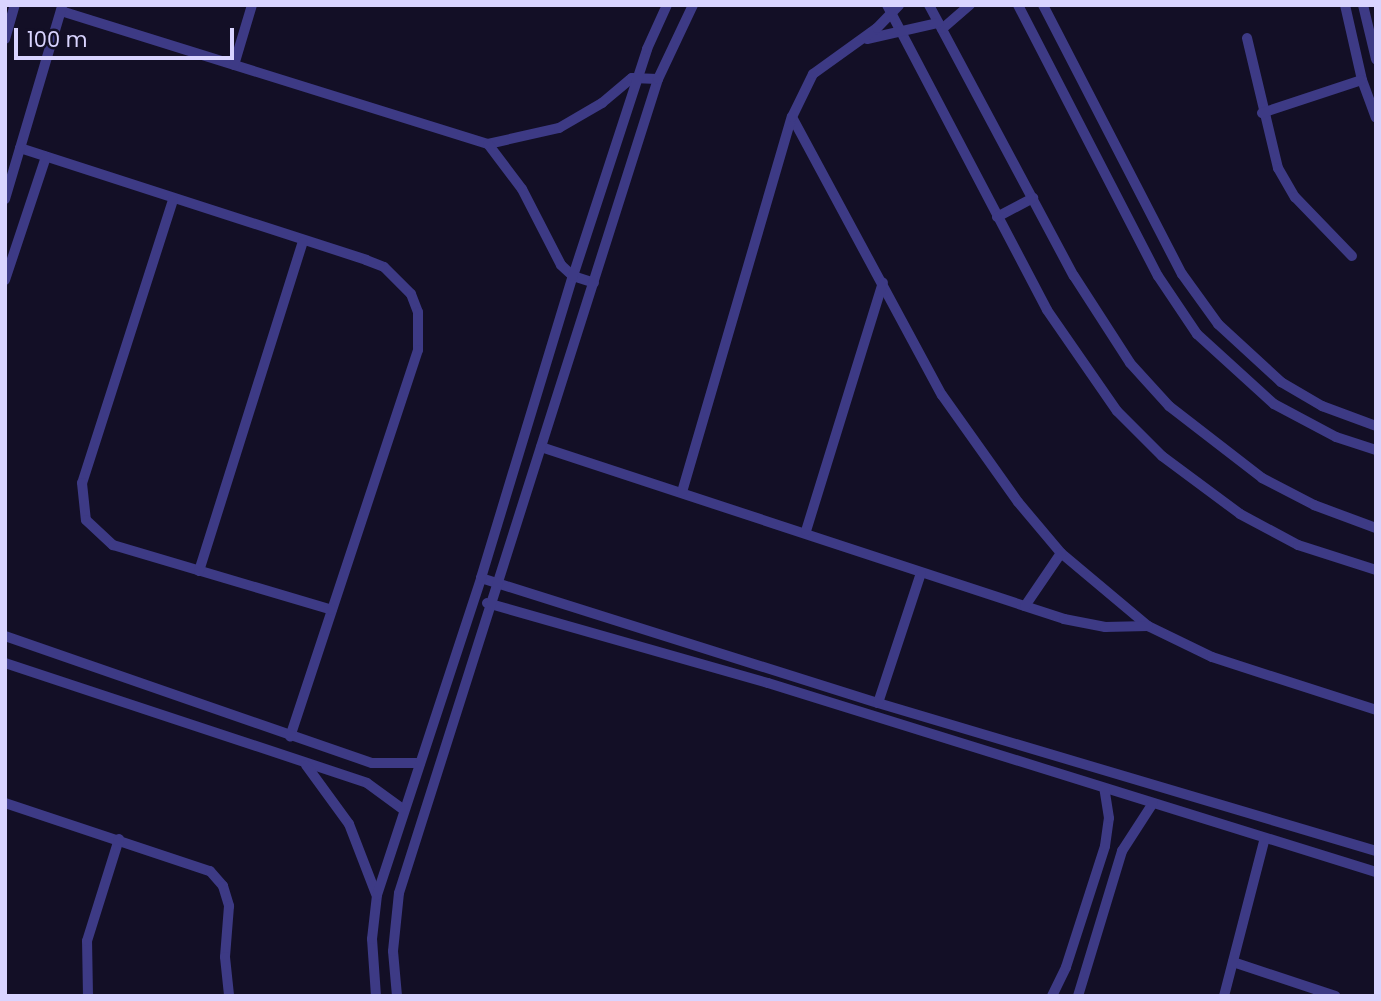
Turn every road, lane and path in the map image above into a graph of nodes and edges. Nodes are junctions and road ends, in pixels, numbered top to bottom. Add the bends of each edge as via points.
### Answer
1 (16, 5) edge
2 (252, 5) edge
3 (667, 5) edge
4 (693, 5) edge
5 (929, 5) edge
6 (970, 5) edge
7 (1018, 5) edge
8 (1043, 5) edge
9 (1345, 5) edge
10 (1363, 5) edge
11 (61, 8) edge
12 (892, 8) edge
13 (1367, 18) junction
14 (1349, 21) junction
15 (940, 26) junction
16 (902, 33) junction
17 (1248, 38) dead end
18 (5, 39) edge
19 (861, 40) junction
20 (1376, 59) edge
21 (234, 65) junction
22 (639, 76) junction
23 (658, 79) junction
24 (1362, 80) junction
25 (1262, 113) junction
26 (792, 117) junction
27 (1376, 118) edge
28 (488, 144) junction
29 (20, 148) junction
30 (46, 157) junction
31 (1033, 198) junction
32 (5, 199) edge
33 (173, 200) junction
34 (997, 217) junction
35 (303, 242) junction
36 (1352, 256) dead end
37 (573, 275) junction
38 (5, 280) edge
39 (594, 283) junction
40 (883, 283) junction
41 (1376, 426) edge
42 (541, 447) junction
43 (1376, 450) edge
44 (682, 492) junction
45 (1376, 528) edge
46 (806, 531) junction
47 (1061, 553) junction
48 (1376, 570) edge
49 (200, 571) junction
50 (920, 573) junction
51 (481, 578) junction
52 (498, 583) junction
53 (474, 599) junction
54 (492, 604) junction
55 (1025, 606) junction
56 (332, 610) junction
57 (1148, 626) junction
58 (5, 636) edge
59 (5, 663) edge
60 (878, 703) junction
61 (1376, 710) edge
62 (290, 736) junction
63 (324, 747) junction
64 (304, 762) junction
65 (419, 763) junction
66 (318, 767) junction
67 (1104, 788) junction
68 (5, 803) edge
69 (1153, 803) junction
70 (404, 810) junction
71 (1265, 838) junction
72 (119, 839) junction
73 (1376, 852) edge
74 (1101, 859) junction
75 (1118, 864) junction
76 (1376, 872) edge
77 (377, 895) junction
78 (1233, 962) junction
79 (88, 996) edge
80 (229, 996) edge
81 (376, 996) edge
82 (397, 996) edge
83 (1052, 996) edge
84 (1078, 996) edge
85 (1224, 996) edge
86 (1335, 996) edge

1 - 18 street
2 - 21 street
3 - 22 street
4 - 23 street
5 - 15 street
6 - 15 street
7 - 43 street via 1158,276 1197,334 1274,404 1336,437
8 - 41 street via 1182,274 1218,324 1281,382 1322,406
9 - 14 street
10 - 13 street
11 - 21 street
11 - 29 street
12 - 16 street
12 - 19 street
13 - 14 street
13 - 20 street
14 - 24 street
15 - 16 street
15 - 31 street
16 - 19 street
16 - 34 street
17 - 25 street
19 - 26 street via 813,74
21 - 28 street
22 - 23 street
22 - 28 street via 559,128
22 - 37 street
23 - 39 street
24 - 25 street
24 - 27 street
25 - 36 street via 1283,178 1309,213
26 - 40 street
26 - 44 street
28 - 37 street via 522,189 556,258
29 - 30 street
29 - 32 street
30 - 33 street
30 - 38 street
31 - 34 street
31 - 45 street via 1096,314 1169,406 1262,478 1314,505
33 - 35 street
33 - 49 street via 80,496 86,520 102,539
34 - 48 street via 1078,361 1117,411 1162,456 1212,496 1268,531 1328,557
35 - 49 street
35 - 56 street via 384,267 411,294 420,331 418,350
37 - 39 street
37 - 51 street
39 - 42 street
40 - 46 street
40 - 47 street via 942,395 1018,502
42 - 44 street
42 - 52 street
44 - 46 street
46 - 50 street
47 - 55 street
47 - 57 street
49 - 56 street
50 - 55 street
50 - 60 street
51 - 52 street
51 - 53 street
52 - 54 street
52 - 60 street
53 - 54 street
53 - 65 street
54 - 67 street via 781,687
54 - 82 street via 399,893 393,951
55 - 57 street via 1084,624
56 - 62 street
57 - 61 street via 1212,657
58 - 62 street
59 - 64 street
60 - 73 street
62 - 63 street
63 - 65 street via 386,766
63 - 66 street
64 - 66 street
64 - 77 street via 349,824
65 - 70 street
66 - 70 street via 377,788
67 - 69 street
67 - 74 street via 1109,818
68 - 72 street
69 - 71 street
69 - 75 street via 1127,838
70 - 77 street
71 - 76 street
71 - 78 street
72 - 79 street via 87,942
72 - 80 street via 201,866 217,878 229,906 225,957
74 - 75 street
74 - 83 street
75 - 84 street
77 - 81 street via 372,939
78 - 85 street
78 - 86 street

